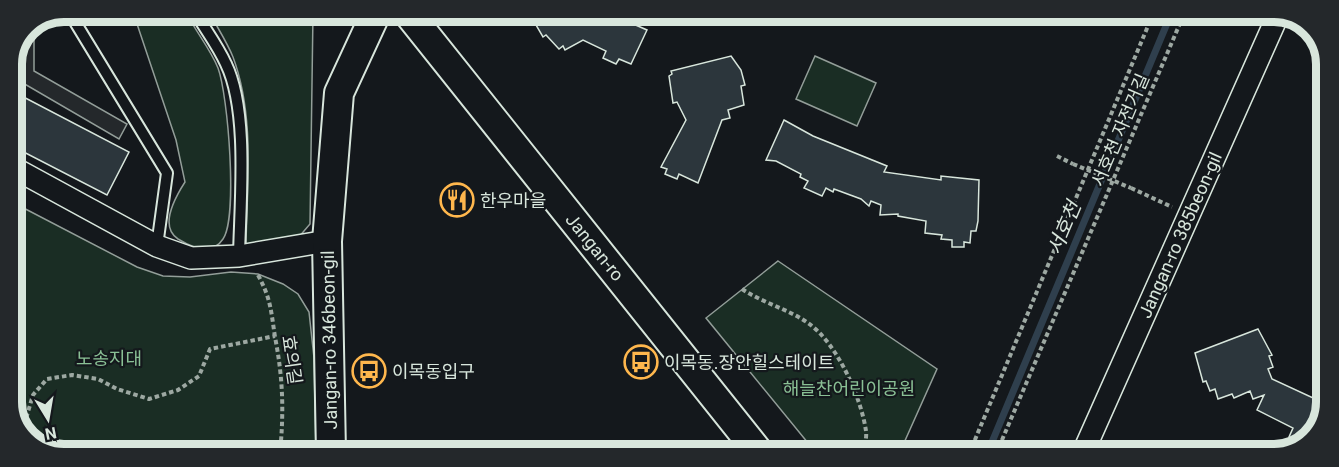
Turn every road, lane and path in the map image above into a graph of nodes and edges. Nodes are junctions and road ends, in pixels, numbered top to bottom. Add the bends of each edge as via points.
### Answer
1 (76, 23) edge
2 (202, 23) edge
3 (371, 23) edge
4 (416, 23) edge
5 (1149, 23) edge
6 (1180, 23) edge
7 (1274, 23) edge
8 (1057, 156) dead end
9 (22, 173) edge
10 (1189, 214) junction
11 (327, 241) junction
12 (157, 246) junction
13 (238, 256) junction
14 (258, 274) dead end
15 (742, 289) dead end
16 (275, 336) junction
17 (26, 418) edge
18 (281, 444) edge
19 (331, 444) edge
20 (752, 444) edge
21 (865, 444) edge
22 (973, 444) edge
23 (1000, 444) edge
24 (1086, 444) edge

1 - 12 lane via 167,173
2 - 13 lane via 227,64 235,95 240,133
3 - 11 main road via 339,93
4 - 20 main road, Jangan-ro
5 - 22 path
6 - 23 path, 서호천 자전거길
7 - 10 street, Jangan-ro 385beon-gil
8 - 10 path, bridge
9 - 12 street, Jangan-ro 346beon-gil
10 - 24 street, Jangan-ro 385beon-gil
11 - 13 street, Jangan-ro 346beon-gil
11 - 19 main road, Jangan-ro 346beon-gil
12 - 13 street, Jangan-ro 346beon-gil via 191,258
14 - 16 path, 효의길 via 270,296
15 - 21 path via 807,322 826,338 862,412
16 - 17 path via 210,349 199,376 178,390 149,399 98,380 72,375 47,379 33,395
16 - 18 path, 효의길 via 283,372

